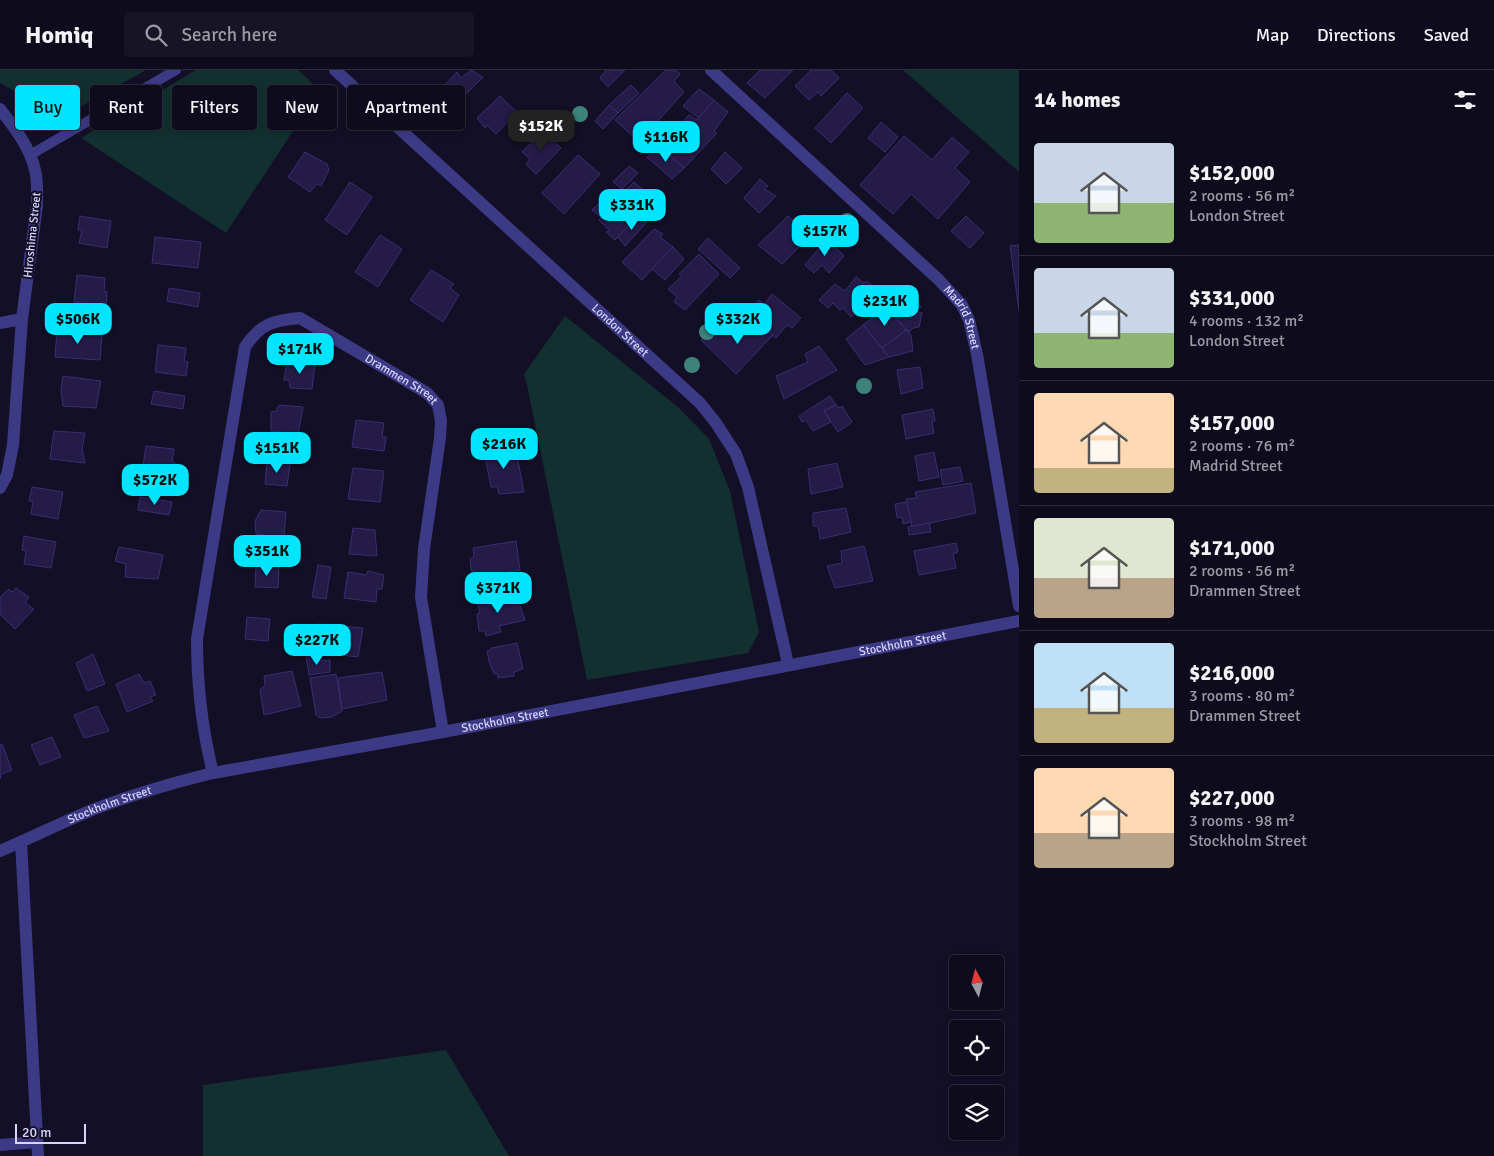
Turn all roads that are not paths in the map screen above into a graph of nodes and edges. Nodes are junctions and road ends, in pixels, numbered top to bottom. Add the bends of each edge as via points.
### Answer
1 (176, 70) edge
2 (335, 70) edge
3 (712, 70) edge
4 (0, 109) edge
5 (30, 155) junction
6 (22, 319) junction
7 (0, 323) edge
8 (0, 488) edge
9 (1019, 606) edge
10 (1019, 621) edge
11 (788, 664) junction
12 (444, 732) junction
13 (213, 773) junction
14 (22, 842) junction
15 (0, 851) edge
16 (37, 1142) junction
17 (0, 1145) edge
18 (38, 1156) edge

1 - 5 lane
2 - 11 street, London Street via 700,403 716,423 736,454 748,486
3 - 9 street, Madrid Street via 962,305 977,354
4 - 5 street, Hiroshima Street
5 - 6 street, Hiroshima Street via 38,188
6 - 7 street
6 - 8 street, Hiroshima Street via 13,445 7,475
10 - 11 street, Stockholm Street
11 - 12 street, Stockholm Street
12 - 13 street, Stockholm Street
12 - 13 street, Drammen Street via 421,597 424,550 440,438 438,405 428,393 300,318 281,320 262,327 245,346 197,639 205,742
13 - 14 street, Stockholm Street via 138,794
14 - 15 street, Stockholm Street
14 - 16 street
16 - 17 street
16 - 18 street

